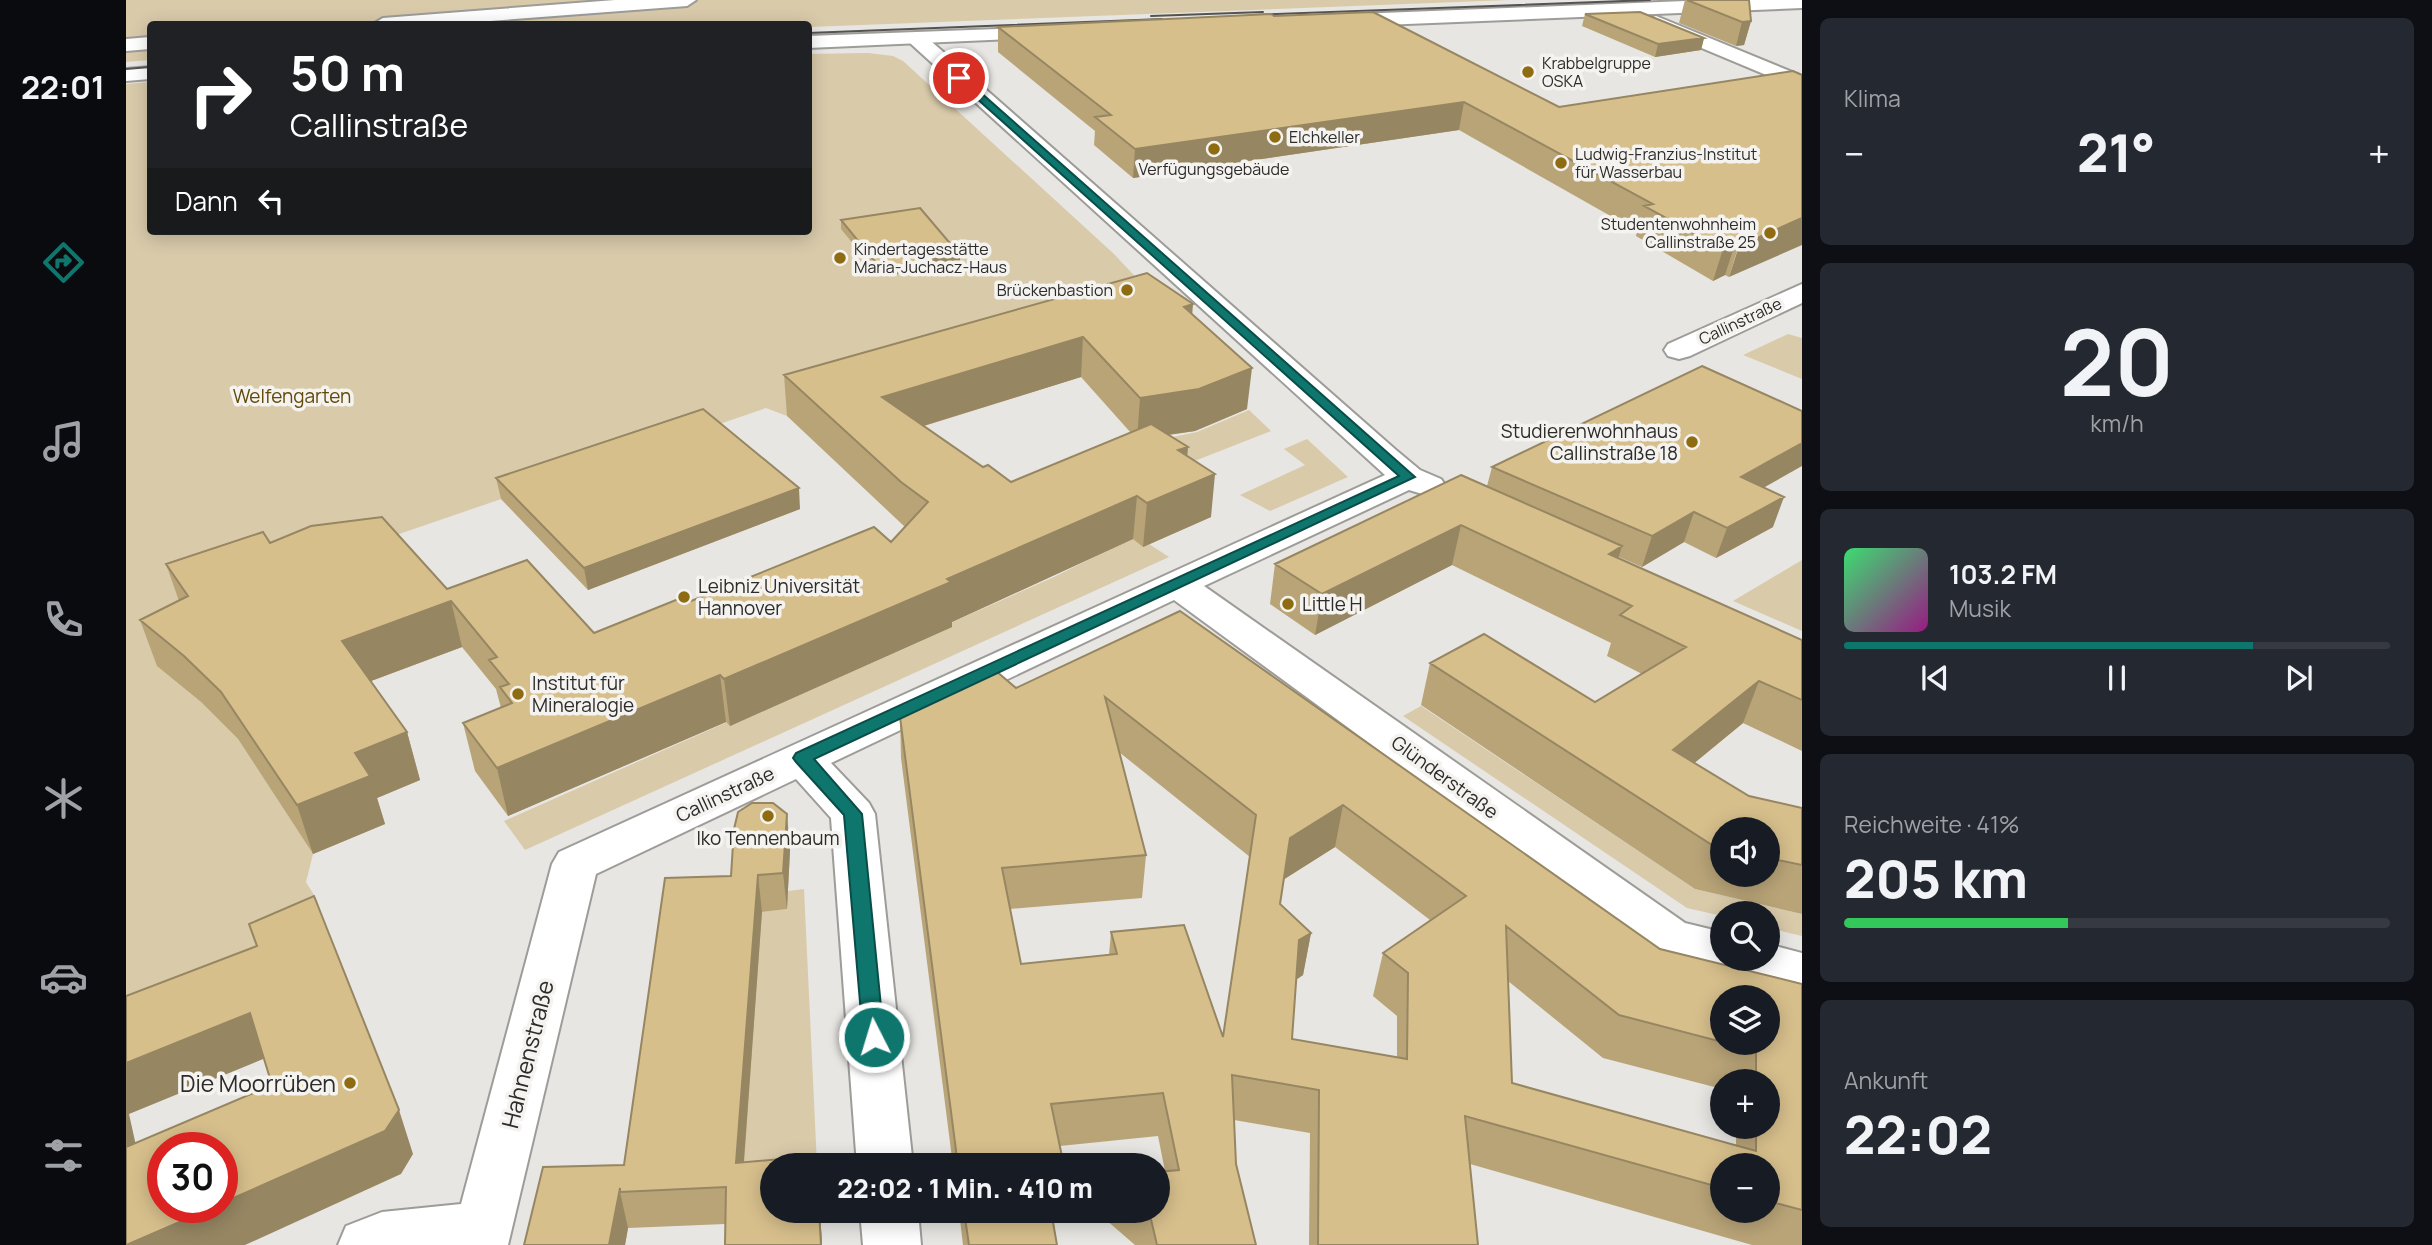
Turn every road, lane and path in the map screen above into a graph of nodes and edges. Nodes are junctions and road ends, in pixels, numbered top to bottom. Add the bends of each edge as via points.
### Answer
1 (687, 0) edge
2 (1802, 2) edge
3 (1625, 9) junction
4 (421, 21) edge
5 (1318, 22) edge
6 (1077, 32) edge
7 (917, 39) junction
8 (147, 43) edge
9 (812, 43) edge
10 (126, 45) edge
11 (147, 74) edge
12 (126, 75) edge
13 (1802, 84) edge
14 (1802, 292) edge
15 (1679, 350) dead end
16 (1408, 477) junction
17 (1457, 498) edge
18 (1177, 585) junction
19 (802, 758) junction
20 (575, 864) joint
21 (1710, 948) edge
22 (1780, 966) edge
23 (1802, 972) edge
24 (884, 1153) edge
25 (890, 1223) edge
26 (481, 1237) edge
27 (367, 1245) edge
28 (892, 1245) edge

1 - 4 street
2 - 3 street
3 - 5 street
3 - 13 street
6 - 7 street
7 - 9 street
7 - 16 street
8 - 10 street
11 - 12 street
14 - 15 street, Callinstraße
16 - 17 street
16 - 18 street, Callinstraße
18 - 19 street, Callinstraße
18 - 21 street, Glünderstraße via 1670,938
19 - 20 street, Callinstraße
19 - 24 street via 853,814
20 - 26 street, Hahnenstraße
22 - 23 street
25 - 28 street
26 - 27 street via 383,1238

